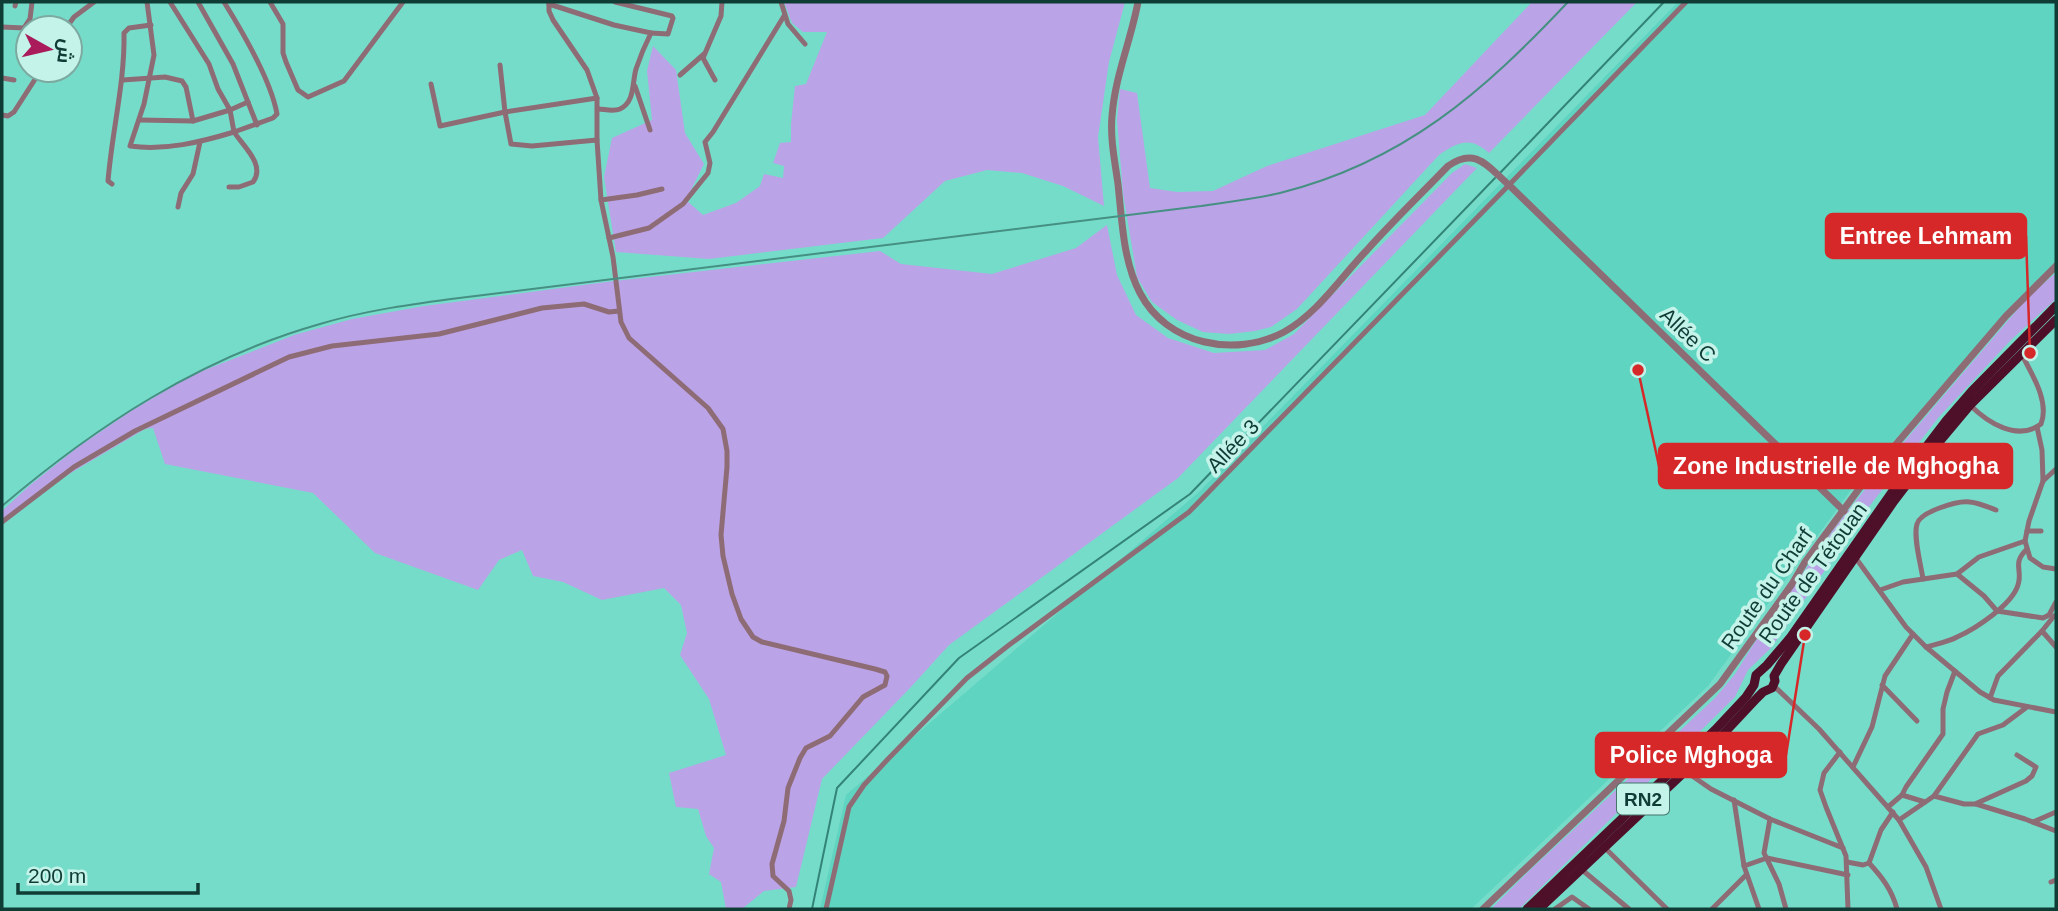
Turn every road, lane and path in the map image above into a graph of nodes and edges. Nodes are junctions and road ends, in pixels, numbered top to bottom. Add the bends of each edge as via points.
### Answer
1 (32, 2) edge
2 (94, 2) edge
3 (148, 2) edge
4 (170, 2) edge
5 (198, 2) edge
6 (224, 2) edge
7 (270, 2) edge
8 (403, 2) edge
9 (615, 2) edge
10 (722, 2) edge
11 (781, 2) edge
12 (1138, 2) edge
13 (1686, 2) edge
14 (549, 3) edge
15 (78, 14) edge
16 (784, 16) junction
17 (151, 25) junction
18 (2, 27) edge
19 (651, 33) junction
20 (805, 44) dead end
21 (704, 54) junction
22 (500, 65) dead end
23 (680, 75) dead end
24 (151, 77) junction
25 (2, 78) edge
26 (14, 80) dead end
27 (123, 80) junction
28 (715, 80) dead end
29 (634, 83) junction
30 (32, 84) edge
31 (431, 84) dead end
32 (597, 98) junction
33 (248, 102) junction
34 (597, 109) junction
35 (230, 110) junction
36 (505, 112) junction
37 (2, 115) edge
38 (140, 120) junction
39 (193, 121) junction
40 (257, 125) junction
41 (650, 130) dead end
42 (234, 132) junction
43 (597, 139) junction
44 (200, 142) junction
45 (112, 184) dead end
46 (1507, 184) junction
47 (229, 187) dead end
48 (662, 189) dead end
49 (601, 200) junction
50 (178, 207) dead end
51 (609, 238) junction
52 (2056, 266) edge
53 (2056, 306) edge
54 (619, 312) junction
55 (2056, 320) edge
56 (2021, 353) junction
57 (1970, 405) junction
58 (2037, 427) junction
59 (2056, 469) edge
60 (2043, 481) junction
61 (1844, 510) junction
62 (1996, 510) dead end
63 (2, 522) edge
64 (2026, 531) junction
65 (2041, 531) dead end
66 (2025, 541) junction
67 (2026, 550) junction
68 (1855, 557) junction
69 (2056, 569) edge
70 (1957, 574) junction
71 (1923, 579) junction
72 (1880, 590) junction
73 (2056, 602) edge
74 (1997, 611) junction
75 (2053, 616) edge
76 (2042, 631) junction
77 (1913, 634) junction
78 (1926, 647) junction
79 (2056, 647) edge
80 (1762, 670) junction
81 (1955, 671) junction
82 (1774, 681) junction
83 (1754, 685) junction
84 (1882, 685) junction
85 (1763, 692) junction
86 (1990, 698) junction
87 (2027, 707) junction
88 (2056, 712) edge
89 (1917, 721) dead end
90 (1840, 752) junction
91 (2017, 755) dead end
92 (1853, 767) junction
93 (1685, 771) junction
94 (1902, 795) junction
95 (1934, 796) junction
96 (1734, 800) junction
97 (1925, 802) junction
98 (1975, 804) junction
99 (1890, 809) junction
100 (2056, 813) edge
101 (1770, 818) junction
102 (1899, 820) junction
103 (2033, 822) junction
104 (2056, 831) edge
105 (1604, 848) junction
106 (1843, 848) junction
107 (1765, 858) junction
108 (1847, 862) junction
109 (1870, 863) junction
110 (1744, 866) junction
111 (1581, 869) junction
112 (1746, 875) junction
113 (1848, 875) junction
114 (789, 909) edge
115 (826, 909) edge
116 (1483, 909) edge
117 (1527, 909) edge
118 (1539, 909) edge
119 (1555, 909) edge
120 (1589, 909) edge
121 (1629, 909) edge
122 (1667, 909) edge
123 (1712, 909) edge
124 (1759, 909) edge
125 (1786, 909) edge
126 (1848, 909) edge
127 (1897, 909) edge
128 (1941, 909) edge

1 - 18 street via 25,28
2 - 15 street
3 - 17 street
4 - 35 street via 205,57
5 - 33 street via 233,64
6 - 40 street via 261,71 276,111 274,118
7 - 8 street via 283,24 286,62 298,90 308,97 344,81
9 - 19 street via 672,16 668,34
10 - 21 street via 721,16
11 - 16 street
12 - 46 street, Allée C via 1112,116 1124,232 1142,296 1163,320 1191,338 1228,346 1248,344 1295,325 1448,166 1464,156 1482,160
13 - 46 street, Allée 3
14 - 19 street
14 - 32 street via 553,20 587,70
16 - 20 street
16 - 51 street via 705,142 708,173 683,204 656,225
17 - 24 street
17 - 27 street via 124,33
19 - 29 street
21 - 23 street
21 - 28 street
22 - 36 street
24 - 27 street
24 - 38 street
24 - 39 street via 182,81
25 - 26 street
27 - 45 street via 111,144 108,181
29 - 34 street via 629,101 620,109
29 - 41 street
30 - 37 street via 14,112
31 - 36 street via 440,125
32 - 34 street
32 - 36 street
33 - 35 street
33 - 40 street
34 - 43 street
35 - 39 street
35 - 42 street
36 - 43 street via 513,145
38 - 39 street
38 - 44 street via 130,146
40 - 42 street
42 - 44 street
42 - 47 street via 258,174 253,183
43 - 49 street
44 - 50 street via 193,174
46 - 61 street, Allée C
46 - 115 street, Allée 3 via 1189,512 967,678 888,759 849,807
48 - 49 street
49 - 51 street
51 - 54 street
52 - 61 street, Route du Charf via 2006,316
53 - 80 highway, Route de Tétouan / RN2 via 1939,430 1790,638
54 - 63 street via 584,304 542,308 439,334 332,346 289,357 100,451
54 - 114 street via 629,338 708,408 723,429 727,467 721,544 732,594 748,632 762,642 875,669 887,676 886,685 863,697 830,736 806,748 800,758 788,788 772,864 774,876 789,891
55 - 56 highway, Route de Tétouan / RN2
56 - 57 highway, Route de Tétouan / RN2
56 - 58 street via 2039,390 2043,417
57 - 58 street via 1996,426 2016,430
57 - 68 highway, Route de Tétouan / RN2
58 - 60 street
59 - 60 street
60 - 64 street
61 - 116 street, Route du Charf via 1720,684
62 - 71 street via 1963,501 1919,520 1916,534
64 - 65 street
64 - 66 street
66 - 67 street
66 - 70 street via 1979,557
67 - 69 street via 2035,563
67 - 74 street via 2018,561 2018,586
68 - 72 street
68 - 82 highway, Route de Tétouan / RN2
70 - 71 street
70 - 74 street
71 - 72 street
72 - 77 street
73 - 75 street
74 - 75 street
74 - 78 street via 1955,638
75 - 76 street
76 - 79 street
76 - 86 street via 1998,676
77 - 78 street
77 - 84 street
78 - 81 street
80 - 82 highway
80 - 83 highway, RN2
81 - 86 street
81 - 94 street via 1945,701 1943,734
82 - 85 highway, RN2
82 - 90 street
83 - 85 highway
83 - 117 highway, RN2 via 1715,730
84 - 89 street
84 - 92 street via 1872,727
85 - 93 highway, RN2
86 - 87 street
87 - 88 street
87 - 95 street via 2003,725 1978,734
90 - 92 street
90 - 106 street via 1820,785
91 - 98 street via 2035,766 2032,776
92 - 99 street
93 - 96 street
93 - 105 highway, RN2
94 - 97 street
94 - 99 street
95 - 97 street
95 - 98 street
96 - 101 street
96 - 110 street
97 - 102 street
98 - 103 street
99 - 102 street
99 - 109 street
100 - 103 street
101 - 106 street
101 - 107 street
102 - 128 street via 1922,860
103 - 104 street
105 - 111 highway, RN2
105 - 122 street
106 - 108 street
107 - 110 street
107 - 113 street
107 - 125 street
108 - 109 street
108 - 113 street
109 - 127 street via 1892,892
110 - 112 street
111 - 118 highway, RN2
111 - 121 street
112 - 123 street
112 - 124 street
113 - 126 street
119 - 120 street via 1572,897

